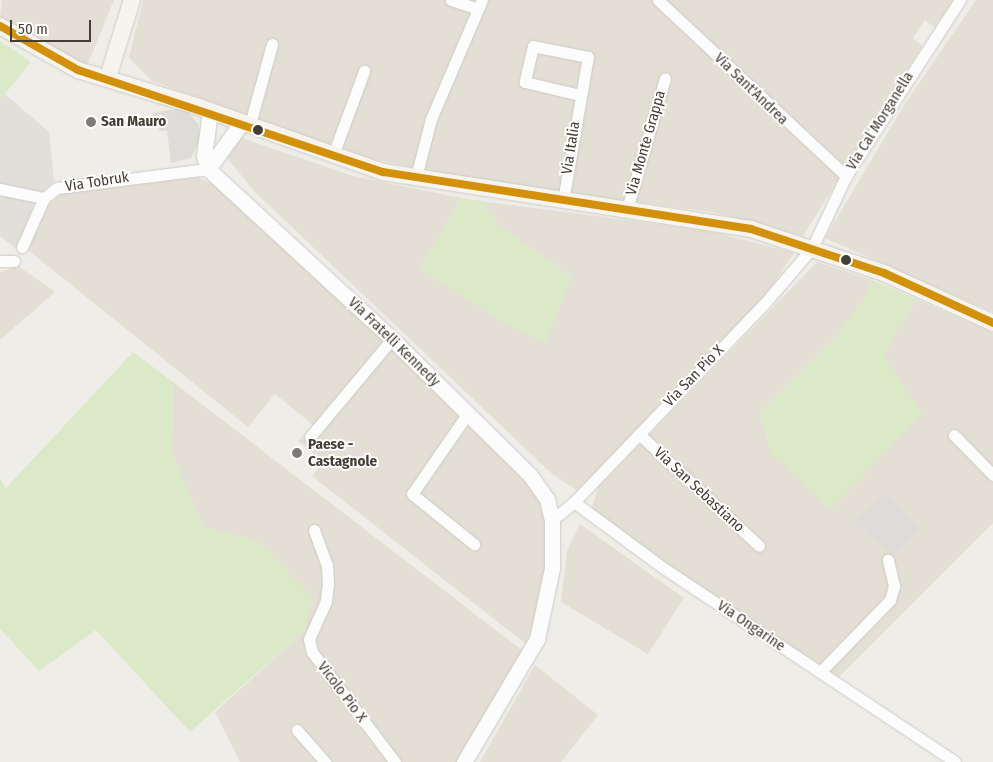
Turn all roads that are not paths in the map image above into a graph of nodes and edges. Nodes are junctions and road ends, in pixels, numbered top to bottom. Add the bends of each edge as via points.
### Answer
1 (132, 0) edge
2 (451, 0) edge
3 (658, 0) edge
4 (960, 0) edge
5 (479, 4) edge
6 (0, 26) edge
7 (272, 44) dead end
8 (364, 71) dead end
9 (108, 77) junction
10 (665, 78) dead end
11 (580, 95) junction
12 (210, 111) junction
13 (246, 123) junction
14 (333, 155) junction
15 (208, 169) junction
16 (846, 176) junction
17 (416, 177) junction
18 (0, 189) edge
19 (44, 198) junction
20 (563, 201) junction
21 (628, 209) junction
22 (22, 248) dead end
23 (812, 248) junction
24 (0, 261) edge
25 (14, 261) dead end
26 (993, 323) edge
27 (392, 339) junction
28 (468, 413) junction
29 (639, 434) junction
30 (954, 435) dead end
31 (310, 437) dead end
32 (993, 475) edge
33 (574, 502) junction
34 (553, 526) junction
35 (314, 530) dead end
36 (474, 544) dead end
37 (759, 546) dead end
38 (888, 560) dead end
39 (820, 672) junction
40 (297, 730) dead end
41 (325, 762) edge
42 (396, 762) edge
43 (464, 762) edge
44 (955, 762) edge

1 - 9 main road
2 - 5 street
3 - 16 street, Via Sant'Andrea
4 - 16 street, Via Cal Morganella
5 - 17 street via 431,119
6 - 9 main road via 59,62
7 - 13 street
8 - 14 street
9 - 12 main road
10 - 21 street, Via Monte Grappa
11 - 11 street, Via Italia via 525,82 533,46 588,57
11 - 20 street, Via Italia
12 - 13 main road
12 - 15 street via 204,156
13 - 14 main road
13 - 15 street
14 - 17 main road
15 - 19 street, Via Tobruk via 57,188
15 - 27 street, Via Fratelli Kennedy
16 - 23 street, Via Cal Morganella
17 - 20 main road
18 - 19 street
19 - 22 street
20 - 21 main road
21 - 23 main road via 717,221
23 - 26 main road via 919,288
23 - 29 street, Via San Pio X
24 - 25 street
27 - 28 street, Via Fratelli Kennedy
27 - 31 street
28 - 34 street, Via Fratelli Kennedy via 530,475 547,499
28 - 36 street via 412,494
29 - 33 street, Via San Pio X
29 - 37 street, Via San Sebastiano
30 - 32 street
33 - 34 street
33 - 39 street, Via Ongarine
34 - 43 street via 548,599 537,639
35 - 42 street, Vicolo Pio X via 328,565 328,584 326,601 309,639 312,652
38 - 39 street via 894,586 890,600
39 - 44 street, Via Ongarine
40 - 41 street

